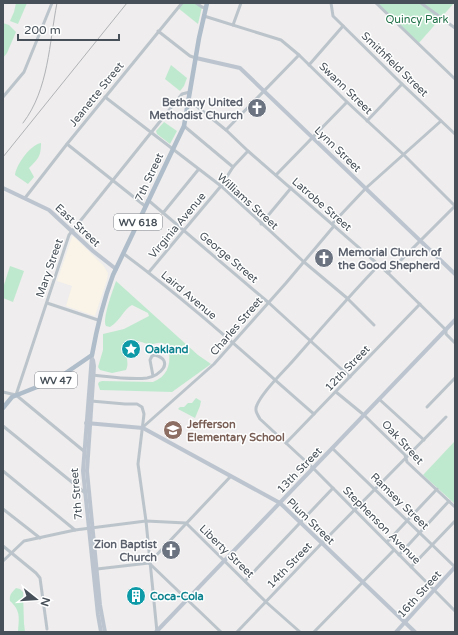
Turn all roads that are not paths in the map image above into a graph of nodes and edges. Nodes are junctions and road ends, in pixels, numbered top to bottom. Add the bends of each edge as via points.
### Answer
1 (52, 3) edge
2 (182, 3) edge
3 (196, 3) edge
4 (241, 3) edge
5 (331, 3) edge
6 (376, 3) edge
7 (420, 3) edge
8 (206, 5) edge
9 (204, 16) junction
10 (233, 25) junction
11 (343, 26) junction
12 (455, 28) edge
13 (158, 31) junction
14 (299, 55) junction
15 (196, 58) junction
16 (309, 65) junction
17 (455, 79) edge
18 (402, 84) junction
19 (265, 91) junction
20 (190, 92) junction
21 (3, 97) edge
22 (105, 97) junction
23 (189, 100) junction
24 (347, 102) junction
25 (367, 121) junction
26 (441, 121) junction
27 (184, 126) junction
28 (226, 130) junction
29 (151, 133) junction
30 (455, 133) edge
31 (312, 136) junction
32 (67, 144) junction
33 (172, 150) junction
34 (248, 151) junction
35 (403, 154) junction
36 (233, 167) junction
37 (198, 170) junction
38 (276, 174) junction
39 (113, 181) junction
40 (221, 186) junction
41 (3, 188) edge
42 (291, 188) junction
43 (366, 188) junction
44 (25, 198) junction
45 (148, 200) junction
46 (145, 206) junction
47 (455, 206) edge
48 (162, 213) junction
49 (261, 224) junction
50 (333, 225) junction
51 (183, 230) junction
52 (72, 231) junction
53 (420, 240) junction
54 (124, 254) junction
55 (304, 262) junction
56 (378, 265) junction
57 (116, 269) junction
58 (149, 272) junction
59 (388, 273) junction
60 (455, 274) edge
61 (347, 298) junction
62 (47, 303) junction
63 (269, 303) junction
64 (420, 304) junction
65 (98, 320) junction
66 (455, 320) edge
67 (374, 325) dead end
68 (446, 330) junction
69 (310, 340) junction
70 (233, 343) junction
71 (455, 343) edge
72 (92, 355) junction
73 (93, 375) junction
74 (153, 376) junction
75 (350, 377) junction
76 (455, 378) edge
77 (275, 380) junction
78 (3, 392) edge
79 (336, 392) junction
80 (16, 395) junction
81 (380, 399) junction
82 (91, 401) junction
83 (427, 407) dead end
84 (3, 408) edge
85 (314, 414) junction
86 (364, 415) junction
87 (446, 417) dead end
88 (88, 423) junction
89 (3, 426) edge
90 (142, 428) junction
91 (424, 440) junction
92 (286, 443) junction
93 (332, 448) junction
94 (85, 452) junction
95 (406, 458) junction
96 (313, 468) junction
97 (3, 471) edge
98 (232, 476) junction
99 (333, 488) junction
100 (375, 489) junction
101 (436, 489) junction
102 (84, 492) junction
103 (449, 501) junction
104 (280, 503) junction
105 (455, 507) edge
106 (3, 509) edge
107 (355, 510) junction
108 (455, 520) edge
109 (146, 521) junction
110 (407, 521) junction
111 (300, 523) junction
112 (186, 524) junction
113 (90, 527) junction
114 (75, 530) junction
115 (419, 532) junction
116 (40, 538) junction
117 (387, 542) junction
118 (322, 544) junction
119 (432, 545) junction
120 (3, 546) edge
121 (394, 550) junction
122 (12, 553) junction
123 (399, 555) junction
124 (225, 560) junction
125 (3, 561) edge
126 (149, 563) junction
127 (411, 567) junction
128 (455, 567) edge
129 (97, 570) junction
130 (453, 573) edge
131 (245, 581) junction
132 (362, 582) junction
133 (434, 590) junction
134 (186, 599) junction
135 (266, 602) junction
136 (455, 611) edge
137 (405, 623) junction
138 (47, 629) dead end
139 (101, 632) edge
140 (105, 632) edge
141 (156, 632) edge
142 (221, 632) edge
143 (238, 632) edge
144 (300, 632) edge
145 (314, 632) edge
146 (396, 632) edge
147 (415, 632) edge

1 - 21 street via 24,72
2 - 13 street, Jeanette Street
3 - 8 street via 202,7
4 - 10 street
5 - 11 street, Smithfield Street via 333,16
6 - 17 street
7 - 12 street
8 - 9 main road, 7th Street / WV 618
9 - 10 street, Swann Street
9 - 15 main road, 7th Street / WV 618
10 - 14 street, Swann Street via 281,40
11 - 16 street
11 - 18 street, Smithfield Street
13 - 15 street
13 - 22 street, Jeanette Street
14 - 16 street, Swann Street
14 - 19 street
15 - 19 street, Lynn Street via 240,68
15 - 20 main road, 7th Street / WV 618
16 - 24 street, Swann Street
18 - 25 street
18 - 26 street, Smithfield Street
19 - 28 street
19 - 31 street, Lynn Street
20 - 23 main road, 7th Street / WV 618
20 - 29 street, Mary Street via 182,94
22 - 29 street, Williams Street
22 - 32 street, Jeanette Street
23 - 27 main road, 7th Street / WV 618
23 - 28 street, Latrobe Street
24 - 25 street, Swann Street
24 - 31 street
25 - 35 street, Swann Street
26 - 30 street, Smithfield Street
26 - 35 street, Charles Street
27 - 33 main road, 7th Street / WV 618
27 - 36 street
28 - 34 street, Latrobe Street
29 - 33 street, Williams Street
29 - 39 street, Mary Street
31 - 38 street
31 - 43 street, Lynn Street
32 - 39 street
32 - 44 street, Jeanette Street
33 - 37 street, Williams Street
33 - 45 main road, 7th Street / WV 618
34 - 36 street, Virginia Avenue
34 - 38 street, Latrobe Street
35 - 43 street, Charles Street
35 - 47 street, Swann Street
36 - 40 street, Virginia Avenue
37 - 40 street, Williams Street
37 - 48 street
38 - 42 street, Latrobe Street
39 - 46 street
39 - 52 street, Mary Street
40 - 49 street, Williams Street
40 - 51 street, Virginia Avenue
41 - 44 street, East Street
42 - 49 street
42 - 50 street, Latrobe Street
43 - 50 street, Charles Street
43 - 53 street, Lynn Street
44 - 52 street, East Street via 49,210
45 - 46 main road, 7th Street / WV 618
45 - 48 street, George Street
46 - 54 main road, 7th Street / WV 618
47 - 53 street
48 - 51 street, George Street
49 - 55 street, Williams Street
50 - 55 street, Charles Street
50 - 56 street, Latrobe Street
51 - 58 street, Virginia Avenue
51 - 63 street, George Street
52 - 57 street, East Street
52 - 62 street, Mary Street
53 - 59 street
53 - 60 street, Lynn Street
54 - 57 main road, 7th Street / WV 618
54 - 58 street, Laird Avenue
55 - 61 street, Williams Street
55 - 63 street, Charles Street
56 - 59 street, Latrobe Street
56 - 61 street
57 - 65 main road, 7th Street / WV 618
58 - 70 street, Laird Avenue
59 - 64 street, Latrobe Street
61 - 67 street, Williams Street
61 - 69 street
62 - 65 street
62 - 80 street, Mary Street
63 - 69 street, George Street
63 - 70 street, Charles Street
64 - 68 street, Latrobe Street
64 - 75 street, 12th Street
65 - 72 main road, 7th Street / WV 618
66 - 68 street, 13th Street
68 - 71 street, Latrobe Street via 446,334
68 - 81 street, 13th Street
69 - 75 street, George Street
69 - 77 street
70 - 77 street, Laird Avenue
70 - 90 street, Charles Street via 214,364
72 - 73 street, 7th Street / WV 618
72 - 80 main road, WV 47 via 57,379
72 - 88 street, 7th Street / WV 618
73 - 74 street via 134,378
73 - 82 street, 7th Street / WV 618
74 - 74 street via 160,374 165,363 155,355 150,360
75 - 79 street, 12th Street
76 - 83 street
77 - 85 street, Laird Avenue
77 - 92 street, Stephenson Avenue via 260,399 256,413
78 - 80 street
79 - 85 street, 12th Street
79 - 86 street, Oak Street
80 - 84 main road, WV 47
80 - 94 street
81 - 86 street, 13th Street
81 - 91 street
82 - 88 street, 7th Street / WV 618
82 - 90 street via 137,404 142,407 144,414
85 - 92 street, 12th Street
86 - 93 street, 13th Street
86 - 95 street, Oak Street
87 - 91 street, 14th Street
88 - 90 street, Plum Street
88 - 94 street, 7th Street / WV 618
89 - 102 street
90 - 98 street, Plum Street
90 - 109 street via 138,464
91 - 95 street, 14th Street
92 - 96 street, Stephenson Avenue
93 - 96 street, 13th Street
93 - 100 street, Ramsey Street
94 - 102 street, 7th Street / WV 618
94 - 113 street, 7th Street / WV 618
95 - 100 street, 14th Street
95 - 101 street, Oak Street via 407,462
96 - 99 street, Stephenson Avenue
96 - 104 street, 13th Street
97 - 114 street
98 - 104 street, Plum Street
98 - 112 street
99 - 107 street, Stephenson Avenue
99 - 111 street
100 - 107 street, 14th Street
100 - 110 street, Ramsey Street
101 - 103 street, Oak Street
101 - 110 street
102 - 113 street, 7th Street / WV 618
103 - 105 street, Oak Street
103 - 115 street
104 - 111 street, Plum Street
104 - 124 street, 13th Street
106 - 116 street
107 - 117 street, Stephenson Avenue
107 - 118 street, 14th Street
108 - 119 street
109 - 112 street, Liberty Street
109 - 113 street, Liberty Street
109 - 126 street
110 - 115 street, Ramsey Street
110 - 117 street
111 - 118 street, Plum Street
111 - 131 street
112 - 124 street, Liberty Street
112 - 126 street
113 - 114 street, Liberty Street
113 - 129 street, 7th Street / WV 618
113 - 139 street, 7th Street / WV 618
114 - 116 street, Liberty Street
115 - 119 street, Ramsey Street
115 - 123 street
116 - 122 street, Liberty Street via 24,541
117 - 121 street, Stephenson Avenue
118 - 132 street, Plum Street
118 - 135 street, 14th Street
119 - 127 street
119 - 128 street, Ramsey Street
120 - 122 street
121 - 123 street, Stephenson Avenue
121 - 132 street
122 - 125 street, Liberty Street
122 - 138 street via 40,578
123 - 127 street, Stephenson Avenue
124 - 131 street, Liberty Street
124 - 134 street, 13th Street
126 - 129 street
126 - 134 street
126 - 141 street
127 - 133 street, Stephenson Avenue
128 - 130 street, 16th Street
129 - 140 street, 7th Street / WV 618
130 - 133 street, 16th Street
131 - 135 street, Liberty Street
132 - 137 street, Plum Street
132 - 145 street
133 - 136 street, Stephenson Avenue
133 - 137 street, 16th Street
134 - 141 street, 13th Street
134 - 142 street
135 - 143 street, 14th Street
135 - 144 street, Liberty Street
137 - 146 street, 16th Street
137 - 147 street, Plum Street

